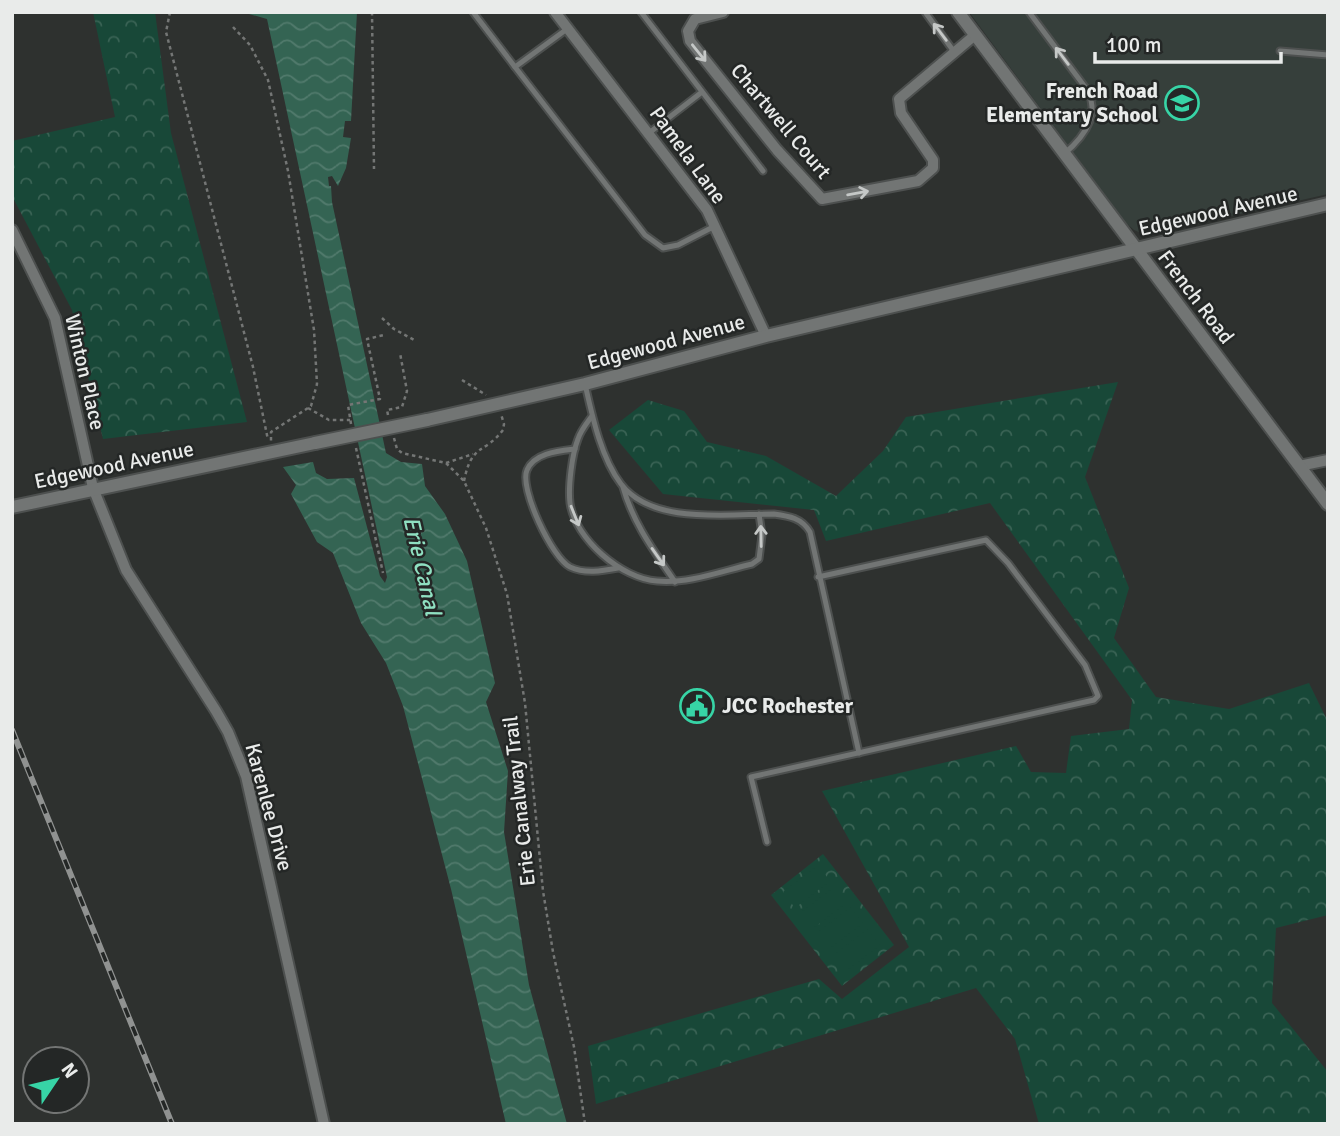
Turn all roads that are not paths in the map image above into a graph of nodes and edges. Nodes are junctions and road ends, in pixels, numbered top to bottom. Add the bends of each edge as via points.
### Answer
1 (473, 12) edge
2 (555, 12) edge
3 (641, 12) edge
4 (723, 12) edge
5 (925, 12) edge
6 (1029, 12) edge
7 (961, 13) edge
8 (567, 29) junction
9 (975, 34) junction
10 (1280, 51) dead end
11 (956, 53) junction
12 (1328, 55) edge
13 (515, 67) junction
14 (702, 92) junction
15 (649, 133) junction
16 (1064, 154) junction
17 (763, 171) dead end
18 (1328, 204) edge
19 (715, 226) junction
20 (12, 230) edge
21 (1136, 250) junction
22 (766, 336) junction
23 (585, 384) junction
24 (592, 416) junction
25 (575, 449) junction
26 (1328, 460) edge
27 (1299, 466) junction
28 (622, 486) junction
29 (93, 488) junction
30 (1328, 505) edge
31 (12, 507) edge
32 (759, 514) junction
33 (618, 568) junction
34 (818, 577) junction
35 (675, 582) junction
36 (859, 753) junction
37 (766, 842) dead end
38 (324, 1124) edge

1 - 13 lane
2 - 8 street, Pamela Lane
3 - 14 lane
4 -> 11 street, Chartwell Court via 695,19 688,31 690,41 822,199 918,181 929,174 933,160 901,113 899,99
11 -> 5 lane
16 -> 6 lane via 1085,131 1093,102
7 - 9 street, French Road
8 - 13 lane
8 - 15 street, Pamela Lane
9 - 11 street, Chartwell Court
9 - 16 street, French Road
10 - 12 lane
13 - 19 lane via 645,235 663,248
14 - 15 lane
14 - 17 lane
15 - 19 street, Pamela Lane
16 - 21 street, French Road
18 - 21 street, Edgewood Avenue
19 - 22 street, Pamela Lane
20 - 29 street, Winton Place via 55,318
21 - 22 street, Edgewood Avenue
21 - 27 street, French Road
22 - 23 street, Edgewood Avenue
23 - 24 lane
23 - 29 street, Edgewood Avenue, bridge
24 - 25 lane
24 - 28 lane
25 -> 33 lane via 572,510 586,537
25 - 33 lane via 538,458 527,469 525,479 537,518 564,563 583,571
26 - 27 street
27 - 30 street, French Road
28 - 32 lane via 654,507 674,513
28 -> 35 lane via 645,538
29 - 31 street, Edgewood Avenue
29 - 38 street, Karenlee Drive via 126,570 216,711 242,765
32 - 34 lane via 789,516 806,524
35 -> 32 lane via 759,559
33 - 35 lane via 654,581
34 - 36 lane
34 - 36 lane via 986,540 1085,665 1097,690 1094,700
36 - 37 lane via 751,777

